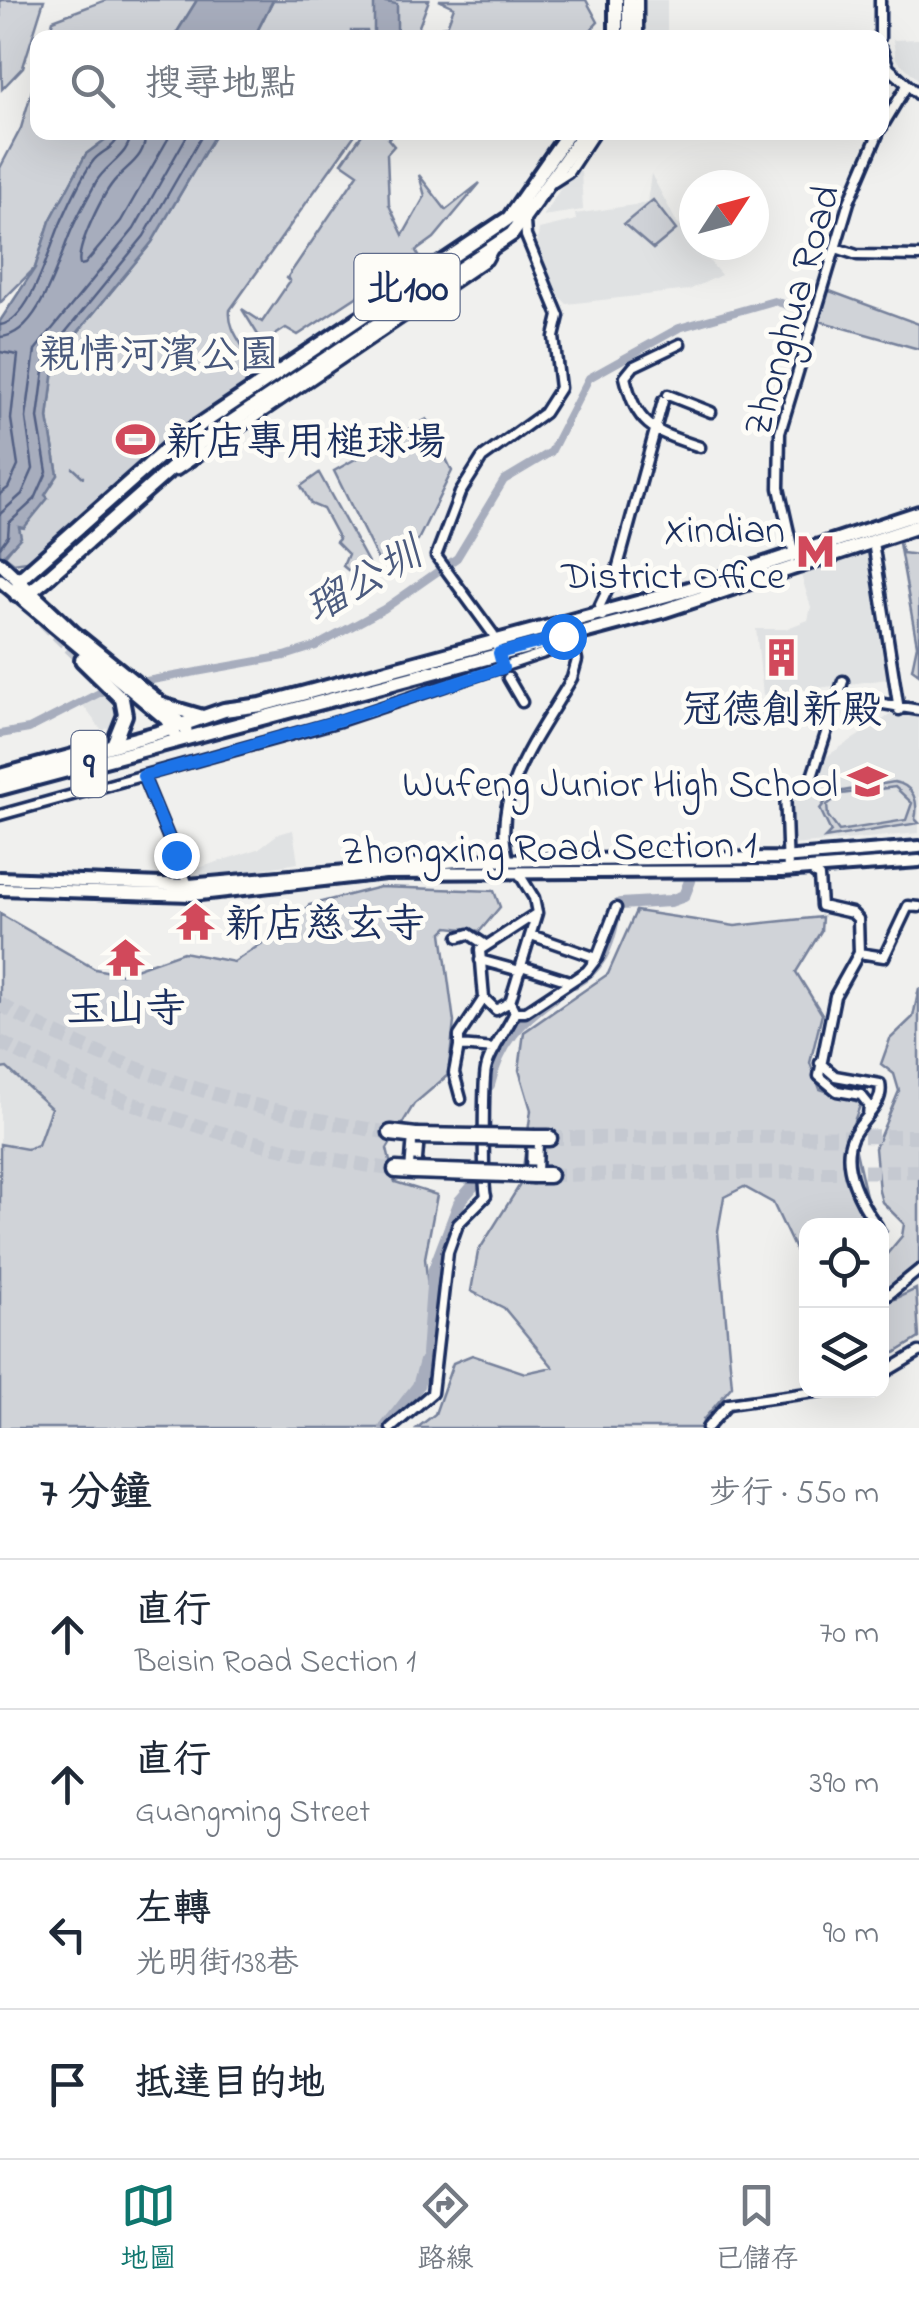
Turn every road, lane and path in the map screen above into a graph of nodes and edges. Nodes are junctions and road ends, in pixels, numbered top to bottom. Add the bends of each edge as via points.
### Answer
1 (616, 0) edge
2 (630, 0) edge
3 (638, 0) edge
4 (880, 0) edge
5 (616, 30) edge
6 (629, 30) edge
7 (638, 30) edge
8 (880, 30) edge
9 (889, 61) edge
10 (906, 87) junction
11 (919, 95) edge
12 (889, 115) edge
13 (564, 140) edge
14 (580, 140) edge
15 (590, 140) edge
16 (876, 140) edge
17 (554, 182) junction
18 (525, 222) junction
19 (836, 248) junction
20 (919, 256) edge
21 (680, 344) dead end
22 (711, 412) dead end
23 (218, 415) junction
24 (653, 431) junction
25 (190, 432) junction
26 (700, 447) dead end
27 (919, 513) edge
28 (919, 526) edge
29 (77, 534) dead end
30 (873, 541) junction
31 (796, 561) junction
32 (13, 581) edge
33 (603, 620) junction
34 (570, 628) junction
35 (499, 654) junction
36 (82, 660) tunnel mouth
37 (99, 663) junction
38 (508, 678) dead end
39 (844, 681) dead end
40 (842, 697) junction
41 (522, 702) dead end
42 (163, 705) junction
43 (899, 710) junction
44 (919, 710) edge
45 (201, 716) junction
46 (181, 733) junction
47 (113, 745) junction
48 (181, 765) junction
49 (0, 776) edge
50 (143, 776) junction
51 (0, 788) edge
52 (0, 815) edge
53 (919, 847) edge
54 (507, 859) junction
55 (919, 861) edge
56 (808, 863) junction
57 (788, 864) junction
58 (516, 872) junction
59 (0, 884) edge
60 (190, 890) junction
61 (616, 908) dead end
62 (919, 908) edge
63 (537, 912) junction
64 (531, 935) junction
65 (459, 937) dead end
66 (484, 944) junction
67 (860, 953) junction
68 (597, 958) junction
69 (480, 960) junction
70 (521, 968) junction
71 (569, 981) junction
72 (484, 998) junction
73 (510, 1002) junction
74 (514, 1012) junction
75 (459, 1046) junction
76 (496, 1049) junction
77 (820, 1063) junction
78 (461, 1099) dead end
79 (868, 1116) junction
80 (391, 1134) tunnel mouth
81 (416, 1136) junction
82 (396, 1170) tunnel mouth
83 (413, 1171) junction
84 (870, 1218) edge
85 (919, 1270) edge
86 (889, 1294) edge
87 (919, 1352) edge
88 (889, 1370) edge
89 (799, 1394) edge
90 (391, 1428) edge
91 (707, 1428) edge

1 - 5 main road
2 - 6 main road
3 - 7 street
4 - 8 street
9 - 10 street
10 - 11 street
10 - 12 street, Zhonghua Road
13 - 23 main road, 北100 via 498,226
14 - 17 main road, 北100
15 - 17 street
16 - 19 street, Zhonghua Road
17 - 18 main road, 北100
18 - 32 main road, 北100 via 200,443
18 - 35 street via 559,316 554,337 560,388 544,412 482,458 436,556
19 - 20 street via 856,255
19 - 31 street, Zhonghua Road via 780,432 778,488
21 - 24 street via 625,377 634,411
22 - 24 street via 666,398
23 - 25 main road, 北100
23 - 32 main road, 北100
24 - 26 street
24 - 33 street
25 - 29 main road
25 - 32 main road, 北100
27 - 31 main road, 9
28 - 30 main road, 9
30 - 31 main road, 9
30 - 43 street
31 - 33 main road, 9
32 - 37 main road
32 - 42 main road
33 - 34 main road, 9
34 - 35 main road, 9
34 - 35 street via 565,646
34 - 54 street via 577,660 572,678 506,795 501,829
35 - 45 main road, 9
35 - 46 main road, 9
35 - 48 street via 340,720
36 - 47 main road via 122,699 125,715
37 - 46 main road
37 - 47 main road via 130,706
38 - 41 street
39 - 40 street
40 - 43 street
40 - 57 street via 810,786 785,789
42 - 45 main road
42 - 46 main road
43 - 44 street
45 - 46 main road, 9
46 - 47 main road, 9
46 - 48 street
46 - 51 main road, 9
47 - 49 main road, 9
48 - 50 street
50 - 52 street
50 - 60 street
53 - 56 street, Zhongxing Road Section 1
54 - 57 street, Zhongxing Road Section 1
54 - 58 street
54 - 60 street, Zhongxing Road Section 1
55 - 56 street, Zhongxing Road Section 1
56 - 57 street, Zhongxing Road Section 1
56 - 67 street via 819,877 822,906 858,919
57 - 58 street, Zhongxing Road Section 1
58 - 60 street, Zhongxing Road Section 1 via 385,874
58 - 63 street
59 - 60 street, Zhongxing Road Section 1
61 - 68 street
62 - 67 street via 908,906 884,957
63 - 64 street
63 - 66 street
64 - 68 street
64 - 70 street
65 - 66 street via 469,934
66 - 69 street
67 - 77 street via 835,996
68 - 71 street
69 - 70 street
69 - 72 street
70 - 71 street
70 - 73 street
71 - 74 street via 525,1012
72 - 73 street via 496,1010
72 - 75 street via 458,1036
73 - 74 street
74 - 76 street
75 - 76 street
75 - 78 street via 454,1074
76 - 90 street via 486,1068 486,1196 458,1224 448,1252 432,1393
77 - 79 street via 826,1086 862,1095
77 - 79 street via 835,1076 880,1084
79 - 84 street via 848,1151 860,1204
80 - 81 highway
81 - 83 highway
81 - 83 highway, bridge via 542,1138 542,1175
82 - 83 highway
85 - 86 street
87 - 88 street
89 - 91 street via 728,1404

